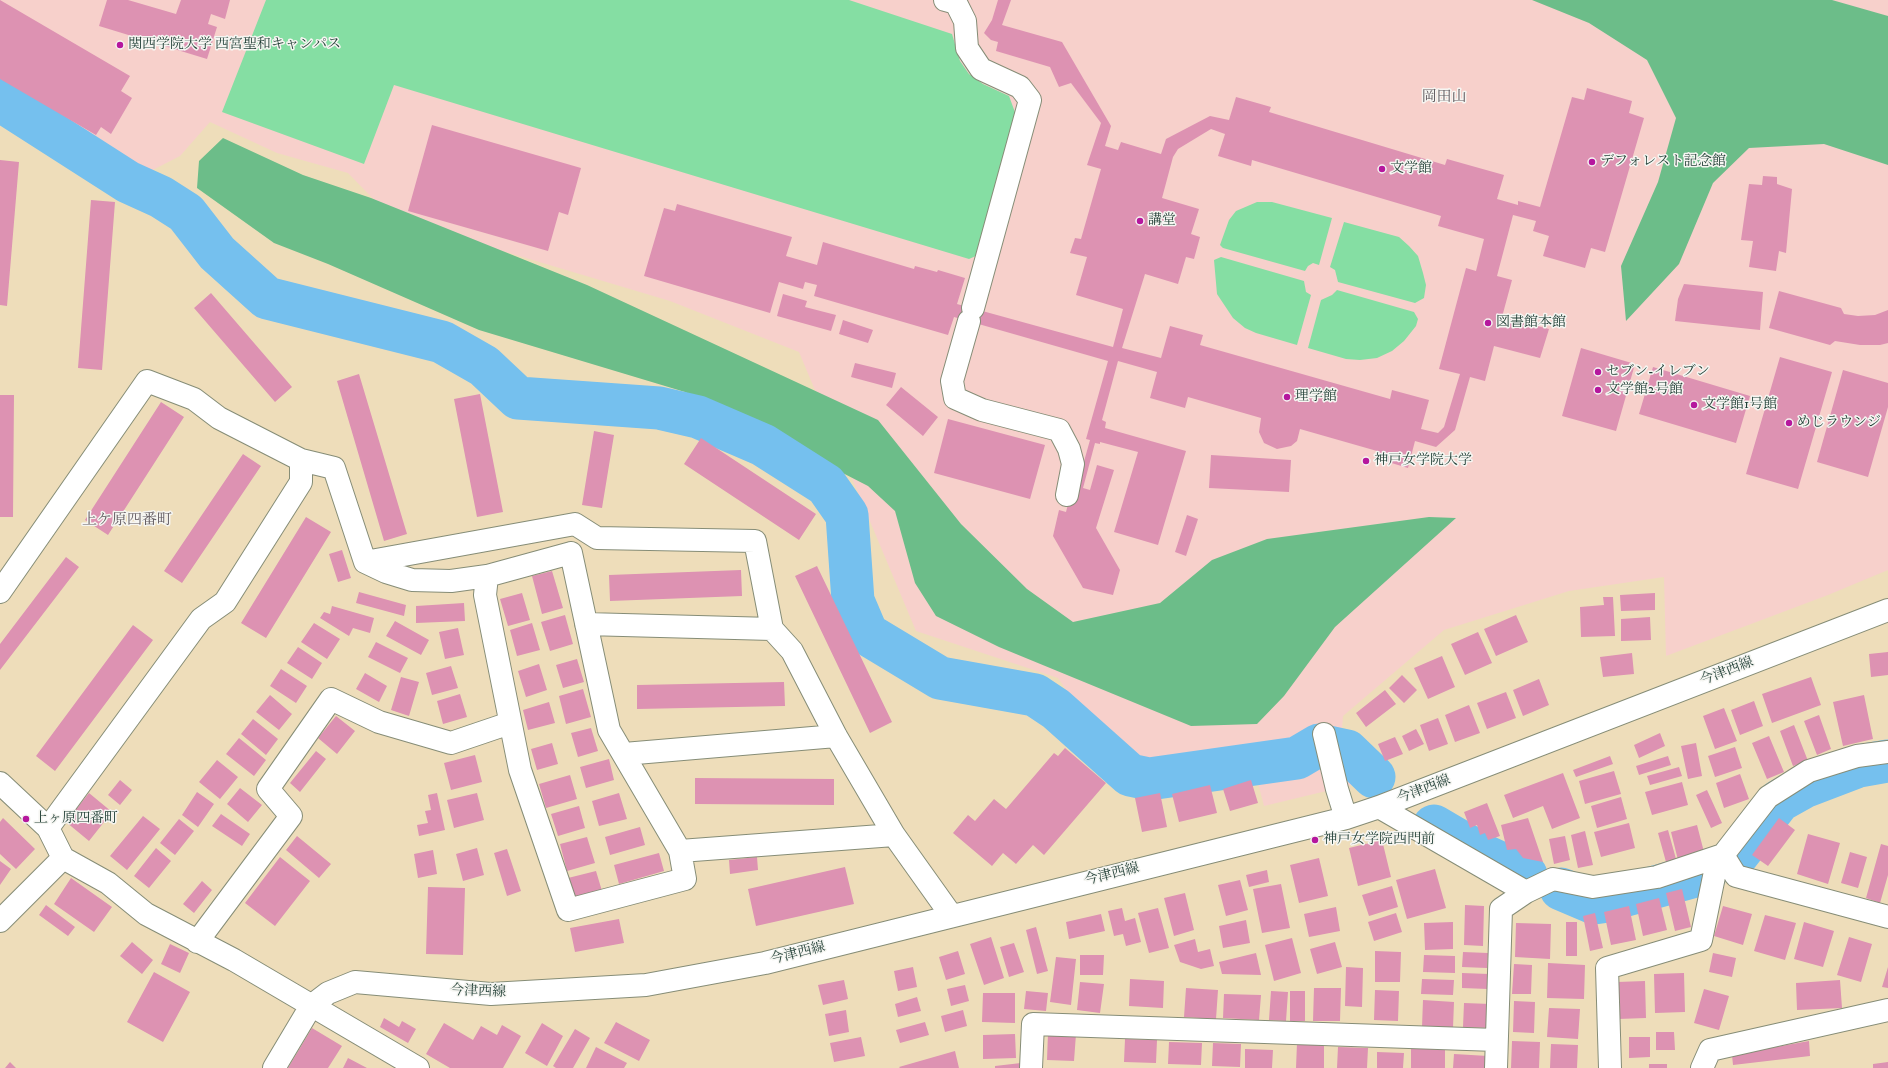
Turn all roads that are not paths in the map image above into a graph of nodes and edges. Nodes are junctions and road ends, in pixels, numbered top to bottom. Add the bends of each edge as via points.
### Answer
1 (945, 0) edge
2 (301, 460) junction
3 (1066, 495) dead end
4 (365, 562) junction
5 (487, 576) junction
6 (0, 592) edge
7 (1888, 610) edge
8 (586, 624) junction
9 (772, 629) junction
10 (510, 723) junction
11 (1324, 734) dead end
12 (836, 736) junction
13 (1888, 752) edge
14 (624, 754) junction
15 (0, 783) edge
16 (1379, 807) junction
17 (1346, 818) junction
18 (48, 828) junction
19 (894, 835) junction
20 (680, 851) junction
21 (1721, 856) junction
22 (63, 858) junction
23 (1526, 892) junction
24 (952, 915) junction
25 (1888, 916) edge
26 (0, 921) edge
27 (198, 942) junction
28 (311, 1006) junction
29 (1888, 1010) edge
30 (1496, 1040) junction
31 (274, 1068) edge
32 (418, 1068) edge
33 (1031, 1068) edge
34 (1496, 1068) edge
35 (1610, 1068) edge
36 (1702, 1068) edge

1 - 3 street via 956,3 965,21 967,48 981,69 1020,87 1030,100 952,381 956,398 982,410 1058,430 1069,449 1073,464
2 - 4 street via 334,468
2 - 6 street via 219,418 194,399 147,382
2 - 18 street via 301,482 225,602 201,619
4 - 5 street via 412,580 451,581
4 - 9 street via 575,524 597,538 755,541
5 - 8 street via 571,553
5 - 10 street via 485,595
7 - 16 street, 今津西線
8 - 9 street
8 - 14 street via 610,730
9 - 12 street via 792,651
10 - 20 street via 520,770 568,910 685,879
10 - 27 street via 451,743 379,722 331,699 268,790 291,816
11 - 17 street
12 - 14 street
12 - 19 street
13 - 21 street via 1857,756 1809,771 1768,797
14 - 20 street
15 - 18 street
16 - 17 street, 今津西線
16 - 23 street
17 - 24 street, 今津西線
18 - 22 street
19 - 20 street
19 - 24 street
21 - 23 street via 1657,877 1593,887 1553,879
21 - 25 street via 1736,876
21 - 35 street via 1701,940 1607,968
22 - 26 street
22 - 27 street via 108,883 146,914
23 - 30 street via 1501,909
24 - 28 street, 今津西線 via 765,963 646,985 491,994 355,982 328,993
27 - 28 street via 234,960
28 - 31 street
28 - 32 street
29 - 36 street via 1710,1050
30 - 33 street via 1033,1024
30 - 34 street

